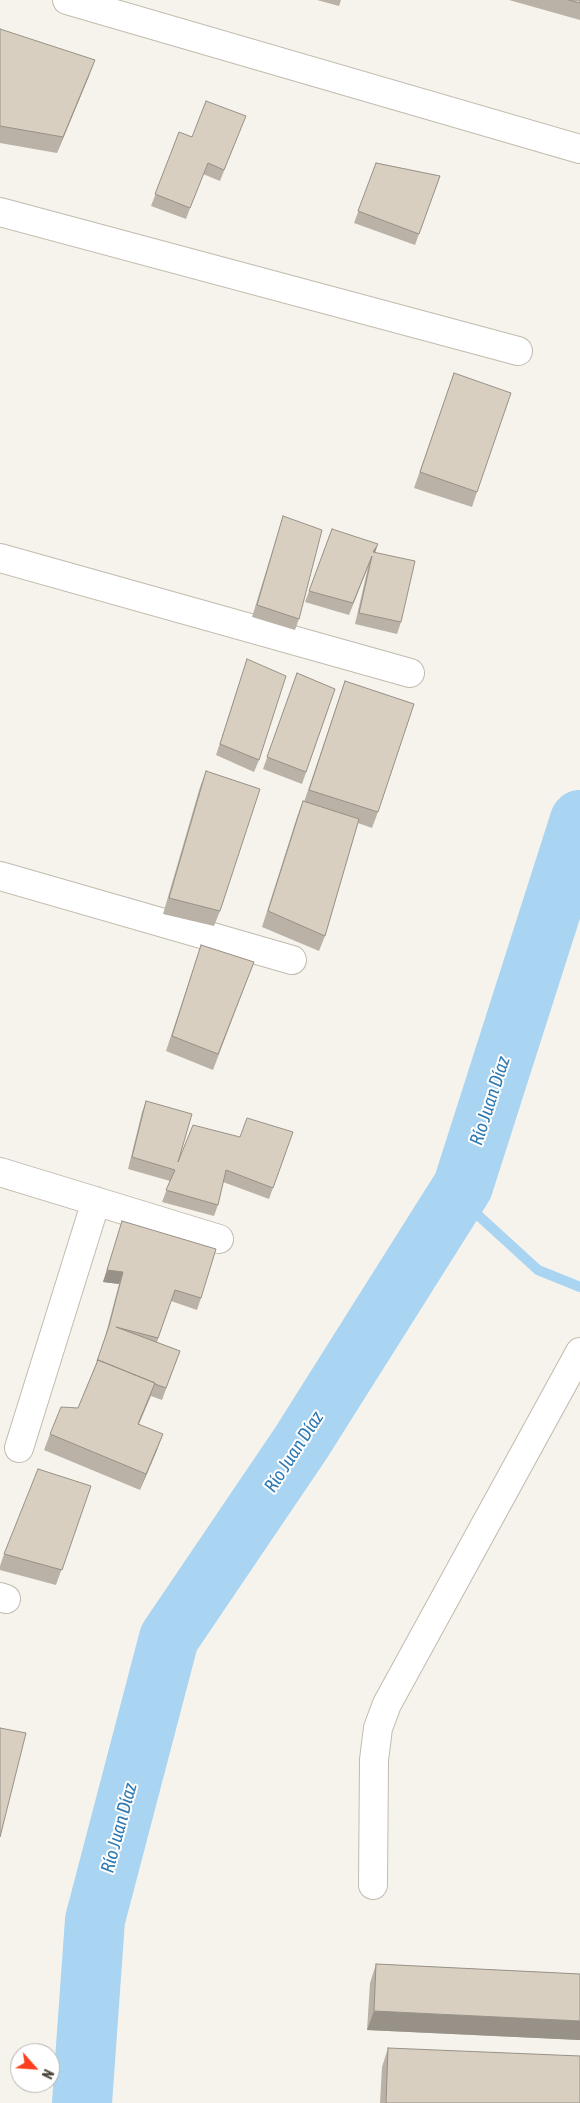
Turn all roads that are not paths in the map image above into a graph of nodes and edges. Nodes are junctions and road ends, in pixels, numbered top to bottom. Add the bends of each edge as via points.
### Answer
1 (67, 0) edge
2 (580, 149) edge
3 (0, 212) edge
4 (518, 352) dead end
5 (0, 558) edge
6 (410, 673) dead end
7 (0, 876) edge
8 (292, 960) dead end
9 (0, 1172) edge
10 (96, 1202) junction
11 (219, 1239) dead end
12 (580, 1352) edge
13 (19, 1448) dead end
14 (373, 1885) dead end

1 - 2 street
3 - 4 street
5 - 6 street
7 - 8 street
9 - 10 street
10 - 11 street
10 - 13 street
12 - 14 street via 387,1704 378,1728 374,1760

